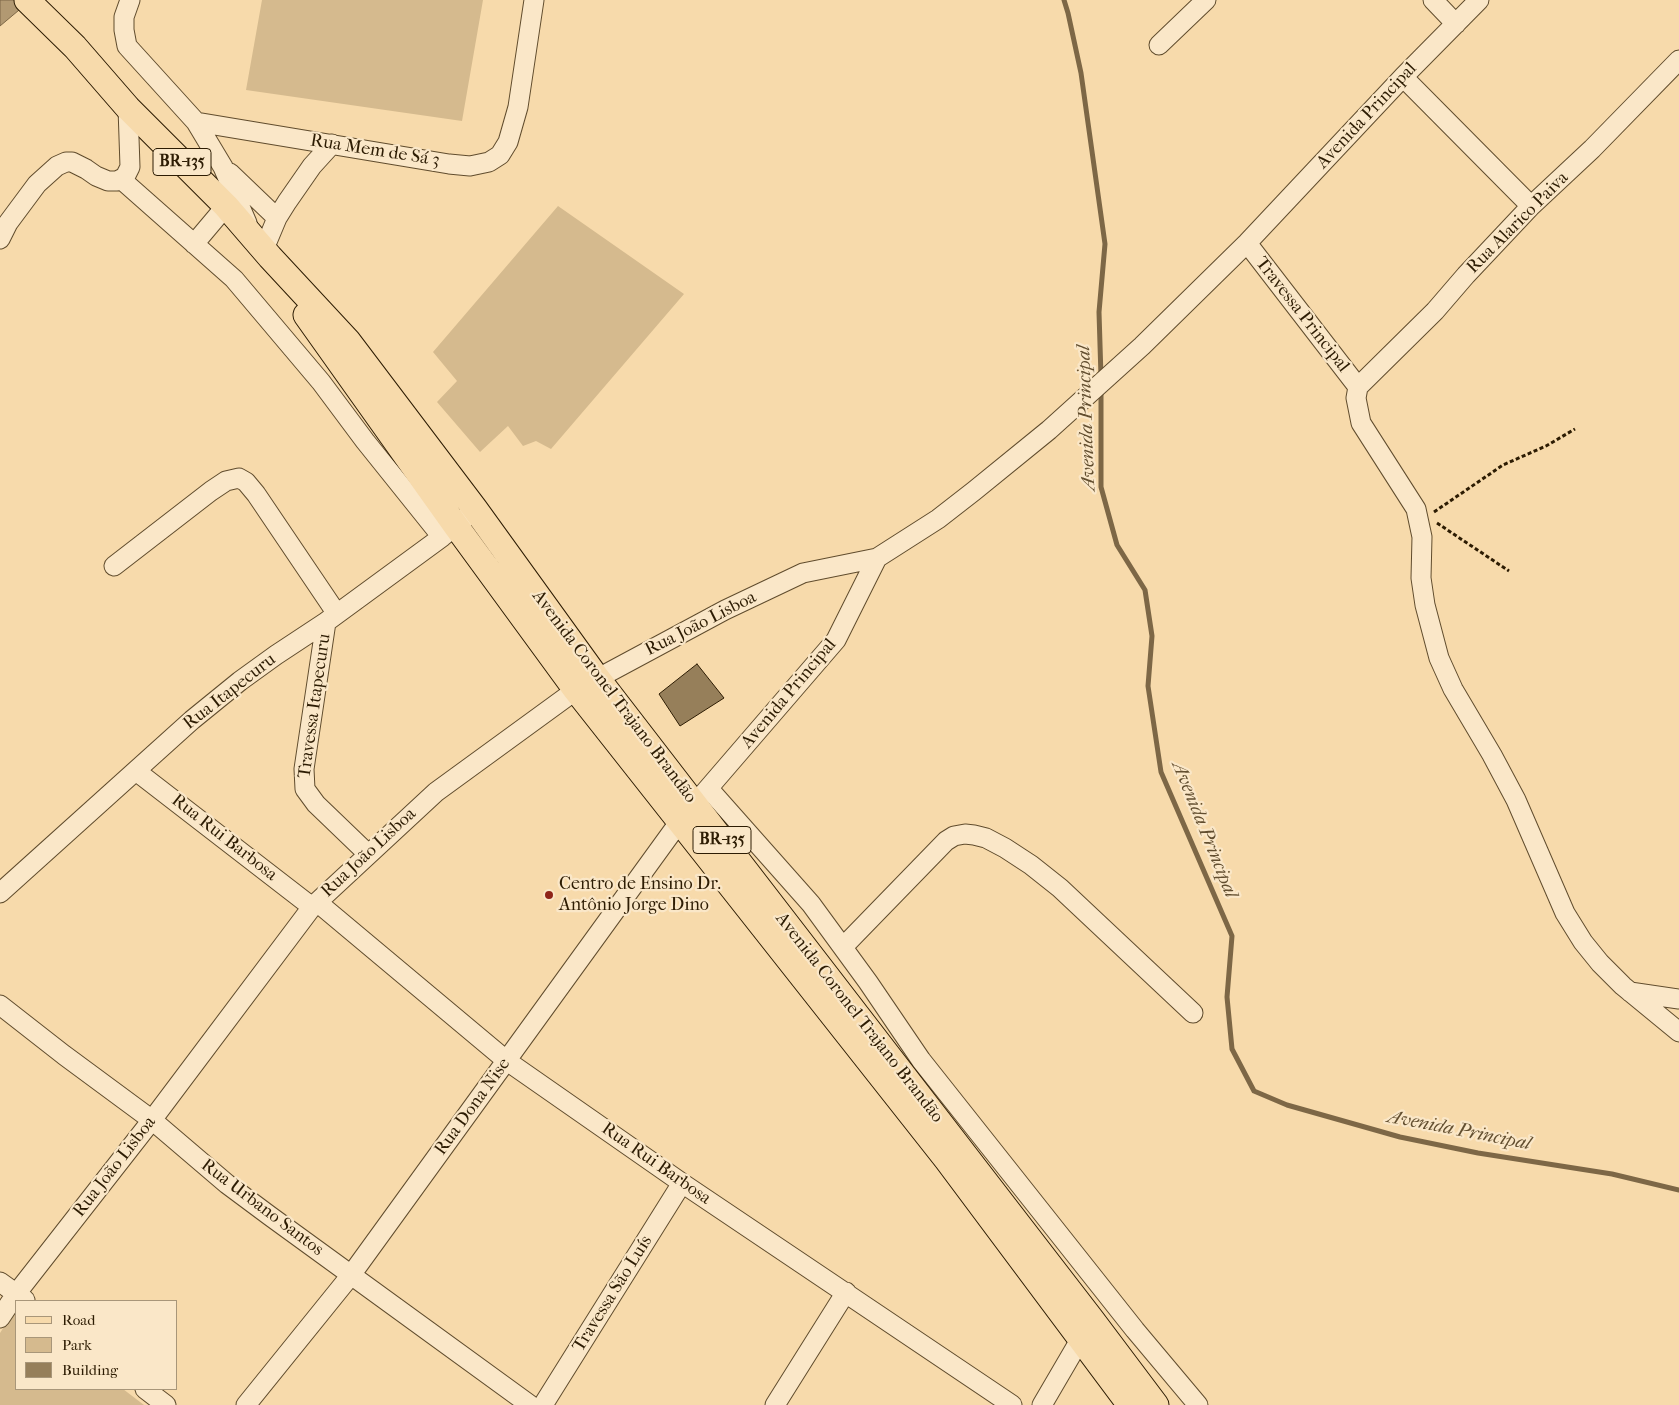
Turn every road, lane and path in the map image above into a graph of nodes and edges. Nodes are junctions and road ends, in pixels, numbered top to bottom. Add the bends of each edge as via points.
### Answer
1 (28, 0) edge
2 (130, 0) edge
3 (534, 0) edge
4 (1206, 0) edge
5 (1433, 0) edge
6 (1479, 0) edge
7 (1456, 24) junction
8 (1158, 45) dead end
9 (1679, 60) edge
10 (1403, 76) junction
11 (128, 108) junction
12 (196, 122) junction
13 (332, 144) junction
14 (223, 167) junction
15 (122, 180) junction
16 (226, 206) junction
17 (1531, 206) junction
18 (277, 218) junction
19 (0, 239) edge
20 (1247, 243) junction
21 (194, 244) junction
22 (259, 244) junction
23 (288, 276) junction
24 (1358, 387) junction
25 (1574, 429) dead end
26 (475, 509) junction
27 (1422, 512) junction
28 (449, 531) junction
29 (877, 558) junction
30 (114, 566) dead end
31 (1509, 571) dead end
32 (332, 618) junction
33 (587, 684) junction
34 (136, 771) junction
35 (694, 805) junction
36 (368, 854) junction
37 (0, 893) edge
38 (314, 904) junction
39 (843, 947) junction
40 (1630, 992) junction
41 (1679, 998) edge
42 (0, 1005) edge
43 (1192, 1013) dead end
44 (1679, 1032) edge
45 (507, 1061) junction
46 (152, 1120) junction
47 (682, 1183) junction
48 (351, 1275) junction
49 (0, 1282) edge
50 (846, 1292) junction
51 (22, 1298) edge
52 (15, 1304) edge
53 (0, 1318) edge
54 (1086, 1329) junction
55 (145, 1390) edge
56 (166, 1405) edge
57 (246, 1405) edge
58 (530, 1405) edge
59 (543, 1405) edge
60 (775, 1405) edge
61 (1012, 1405) edge
62 (1042, 1405) edge
63 (1130, 1405) edge
64 (1156, 1405) edge
65 (1198, 1405) edge

1 - 11 main road, Avenida Coronel Trajano Brandão / BR-135 via 75,47
2 - 12 street via 124,17 127,46
3 - 13 street, Rua Mem de Sá 3 via 518,107 505,149 496,159 470,166
4 - 8 street
5 - 7 street
6 - 7 street, Avenida Principal
7 - 10 street, Avenida Principal
9 - 17 street, Rua Alarico Paiva
10 - 17 street
10 - 20 street, Avenida Principal
11 - 15 street via 130,167
11 - 16 main road, Avenida Coronel Trajano Brandão / BR-135
12 - 13 street, Rua Mem de Sá 3
12 - 14 street
13 - 18 street via 301,181
14 - 18 street
14 - 22 street
15 - 19 street via 108,181 72,162 57,166 37,184
15 - 21 street
16 - 21 street
16 - 22 main road, Avenida Coronel Trajano Brandão / BR-135
17 - 24 street, Rua Alarico Paiva
18 - 22 street
20 - 24 street, Travessa Principal
20 - 29 street, Avenida Principal via 1142,346 1049,430 938,519
21 - 28 street via 234,279 321,382 365,441
22 - 23 main road, Avenida Coronel Trajano Brandão / BR-135
23 - 26 main road, Avenida Coronel Trajano Brandão / BR-135 via 348,340
23 - 28 main road, Avenida Coronel Trajano Brandão / BR-135 via 306,316
24 - 27 street via 1356,398 1361,423
25 - 27 path
26 - 28 street, Rua Itapecuru
26 - 33 main road, Avenida Coronel Trajano Brandão / BR-135
27 - 31 path
27 - 40 street via 1421,578 1439,658 1516,800 1565,913 1582,942
28 - 32 street, Rua Itapecuru
28 - 33 main road, Avenida Coronel Trajano Brandão / BR-135
29 - 33 street, Rua João Lisboa via 803,573 725,610
29 - 35 street, Avenida Principal via 836,640
30 - 32 street via 215,488 239,478 256,494
32 - 34 street, Rua Itapecuru via 240,681
32 - 36 street, Travessa Itapecuru via 304,769 305,789 316,804
33 - 35 main road, Avenida Coronel Trajano Brandão / BR-135
33 - 36 street, Rua João Lisboa via 436,792
34 - 37 street, Rua Itapecuru
34 - 38 street, Rua Rui Barbosa
35 - 39 street, Avenida Coronel Trajano Brandão via 811,904
35 - 45 street, Rua Dona Nise
35 - 54 main road, Avenida Coronel Trajano Brandão / BR-135 via 947,1160
36 - 38 street, Rua João Lisboa
38 - 45 street, Rua Rui Barbosa
38 - 46 street, Rua João Lisboa
39 - 43 street, Avenida Coronel Trajano Brandão via 946,841 954,836 974,835 986,838 1031,864
39 - 65 street, Avenida Coronel Trajano Brandão via 921,1060
40 - 41 street
40 - 44 street
42 - 46 street, Rua Urbano Santos
45 - 47 street, Rua Rui Barbosa
45 - 48 street, Rua Dona Nise
46 - 48 street, Rua Urbano Santos via 227,1184
46 - 51 street, Rua João Lisboa
47 - 50 street, Rua Rui Barbosa
47 - 59 street, Travessa São Luís
48 - 57 street, Rua Dona Nise
48 - 58 street, Rua Urbano Santos
49 - 51 street
50 - 60 street
50 - 61 street, Rua Rui Barbosa
52 - 53 street, Rua João Lisboa
54 - 62 street
54 - 63 main road, Avenida Coronel Trajano Brandão / BR-135
54 - 64 main road, Avenida Coronel Trajano Brandão / BR-135
55 - 56 street

